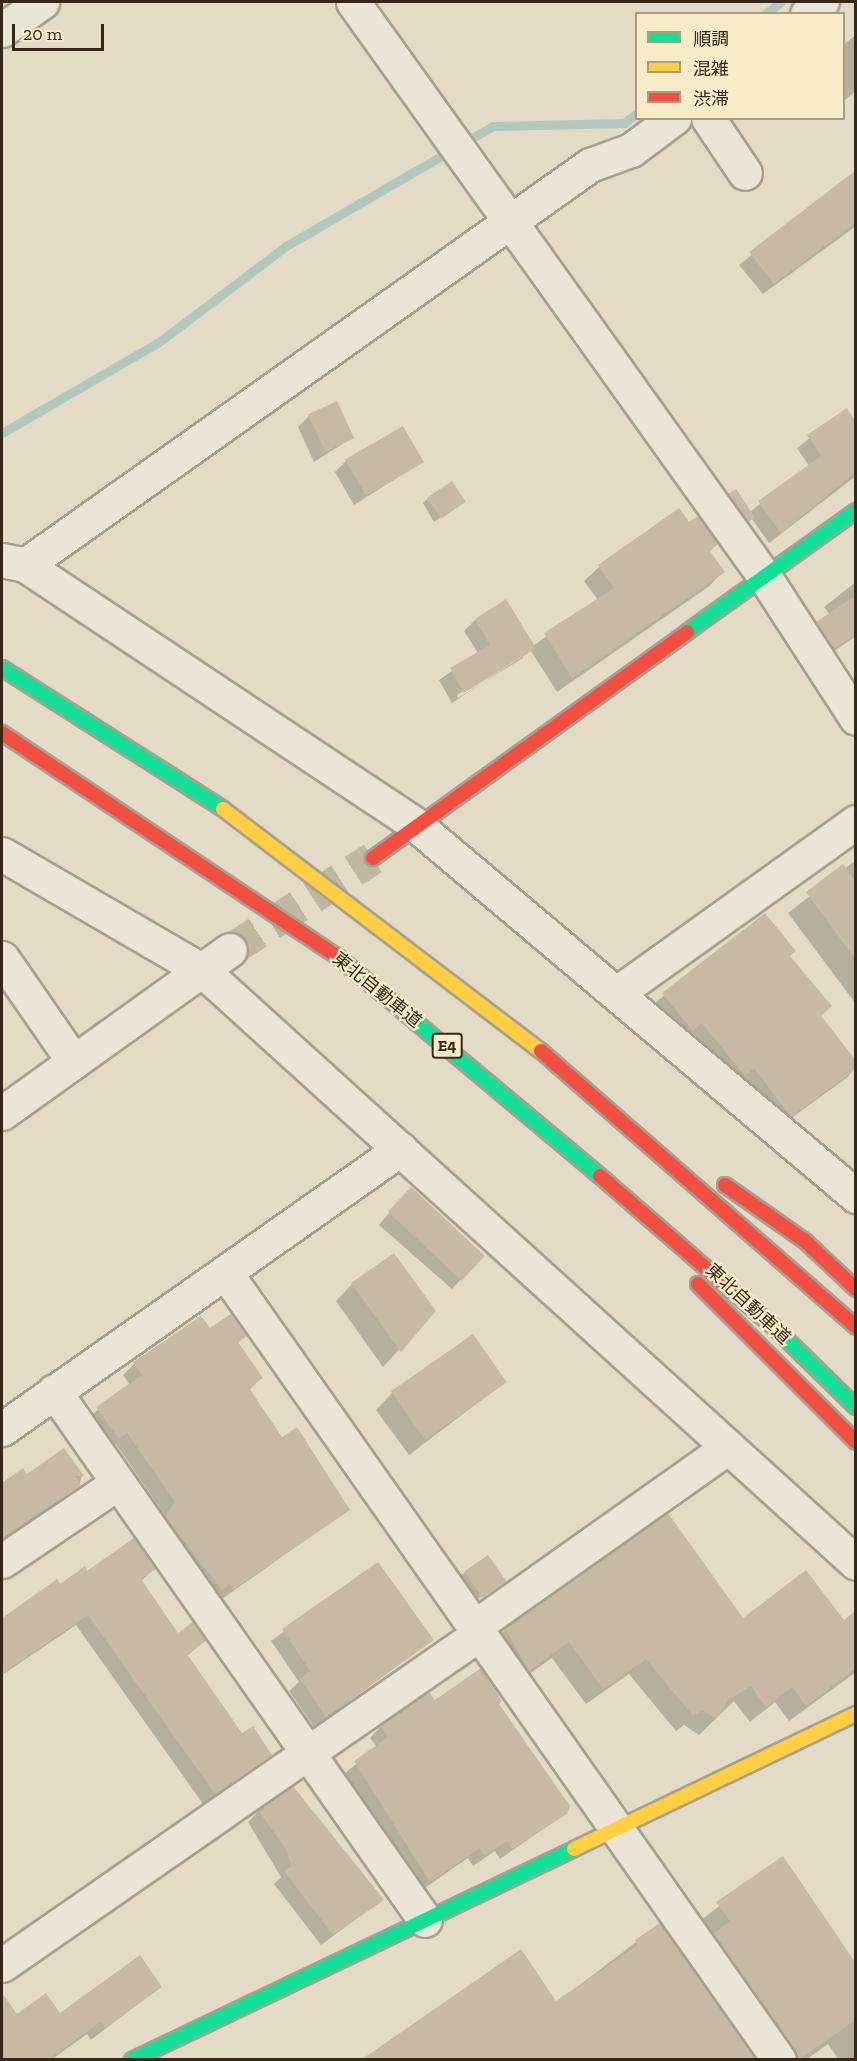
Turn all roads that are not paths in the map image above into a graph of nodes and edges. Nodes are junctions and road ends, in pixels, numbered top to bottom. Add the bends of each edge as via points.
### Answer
1 (42, 2) edge
2 (353, 2) edge
3 (822, 2) edge
4 (810, 12) edge
5 (2, 30) edge
6 (671, 120) edge
7 (709, 120) edge
8 (745, 173) dead end
9 (507, 224) junction
10 (855, 511) edge
11 (13, 563) edge
12 (764, 576) junction
13 (2, 668) edge
14 (855, 718) edge
15 (2, 733) edge
16 (855, 822) edge
17 (416, 825) junction
18 (2, 854) edge
19 (374, 858) tunnel mouth
20 (230, 950) tunnel mouth
21 (2, 958) edge
22 (203, 971) junction
23 (617, 993) junction
24 (74, 1062) junction
25 (576, 1080) junction
26 (2, 1113) edge
27 (530, 1113) junction
28 (400, 1149) junction
29 (691, 1161) dead end
30 (710, 1174) dead end
31 (855, 1196) edge
32 (225, 1272) junction
33 (855, 1289) edge
34 (855, 1327) edge
35 (54, 1392) junction
36 (855, 1407) edge
37 (2, 1429) edge
38 (855, 1442) edge
39 (727, 1448) junction
40 (116, 1484) junction
41 (2, 1561) edge
42 (855, 1563) edge
43 (476, 1630) junction
44 (855, 1714) edge
45 (307, 1753) junction
46 (617, 1831) junction
47 (425, 1920) junction
48 (2, 1965) edge
49 (132, 2060) edge
50 (779, 2060) edge

1 - 5 street
2 - 9 street
3 - 4 street
6 - 9 street via 632,150 590,165
7 - 8 street
9 - 11 street
9 - 12 street
10 - 12 main road
11 - 17 street
12 - 14 street
12 - 17 main road
13 - 25 main road via 227,811
15 - 27 main road, 東北自動車道 / E4 via 334,954
16 - 23 street
17 - 19 main road
17 - 23 street
18 - 22 street
20 - 22 street
21 - 24 street
22 - 24 street
22 - 28 street
23 - 31 street
24 - 26 street
25 - 29 main road
25 - 34 main road
27 - 36 main road, 東北自動車道 / E4 via 738,1291
27 - 38 main road
28 - 32 street
28 - 39 street
30 - 33 main road via 805,1241
32 - 35 street
32 - 43 street
35 - 37 street
35 - 40 street
39 - 42 street
39 - 43 street
40 - 41 street
40 - 45 street
43 - 45 street
43 - 46 street
44 - 46 main road
45 - 47 street
45 - 48 street
46 - 47 main road
46 - 50 street
47 - 49 main road

